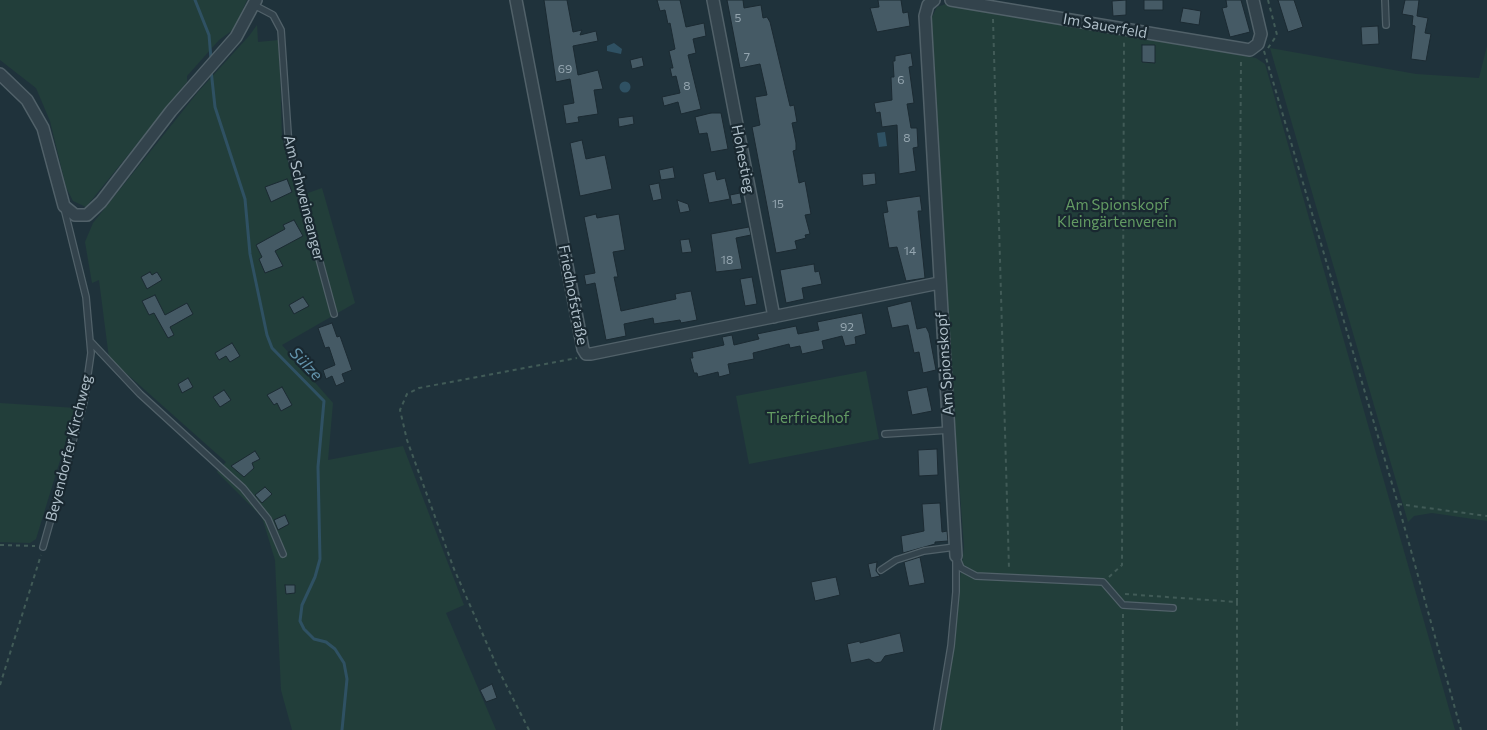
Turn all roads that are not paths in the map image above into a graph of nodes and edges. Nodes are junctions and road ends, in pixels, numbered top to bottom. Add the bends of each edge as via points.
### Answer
1 (516, 0) edge
2 (713, 0) edge
3 (934, 0) edge
4 (951, 0) edge
5 (1253, 0) edge
6 (1385, 0) edge
7 (255, 3) edge
8 (1386, 25) dead end
9 (0, 74) edge
10 (63, 202) junction
11 (938, 283) junction
12 (334, 314) dead end
13 (774, 317) junction
14 (91, 342) junction
15 (950, 430) junction
16 (885, 434) dead end
17 (44, 547) road end
18 (955, 552) junction
19 (282, 554) dead end
20 (881, 570) dead end
21 (1173, 608) dead end
22 (937, 730) edge

1 - 13 street, Friedhofstraße via 582,349 586,354
2 - 13 street, Hohestieg
3 - 11 street, Am Spionskopf via 928,5 925,16
4 - 5 street, Im Sauerfeld via 1250,50 1261,48 1261,29
6 - 8 lane
7 - 10 street, Am Schweineanger via 241,32 194,83 101,202 86,215 72,213
7 - 12 lane, Am Schweineanger via 274,15 281,30 289,148
9 - 10 street via 20,91 38,118 47,139
10 - 14 lane, Beyendorfer Kirchweg via 86,296
11 - 13 street, Friedhofstraße
11 - 15 street, Am Spionskopf
14 - 17 lane, Beyendorfer Kirchweg via 86,392
14 - 19 lane via 140,394 243,488 268,519
15 - 16 lane
15 - 18 street, Am Spionskopf
18 - 20 lane via 924,551 896,560
18 - 21 lane via 960,566 980,577 1103,582 1122,605
18 - 22 lane, Am Spionskopf via 957,583 951,646

